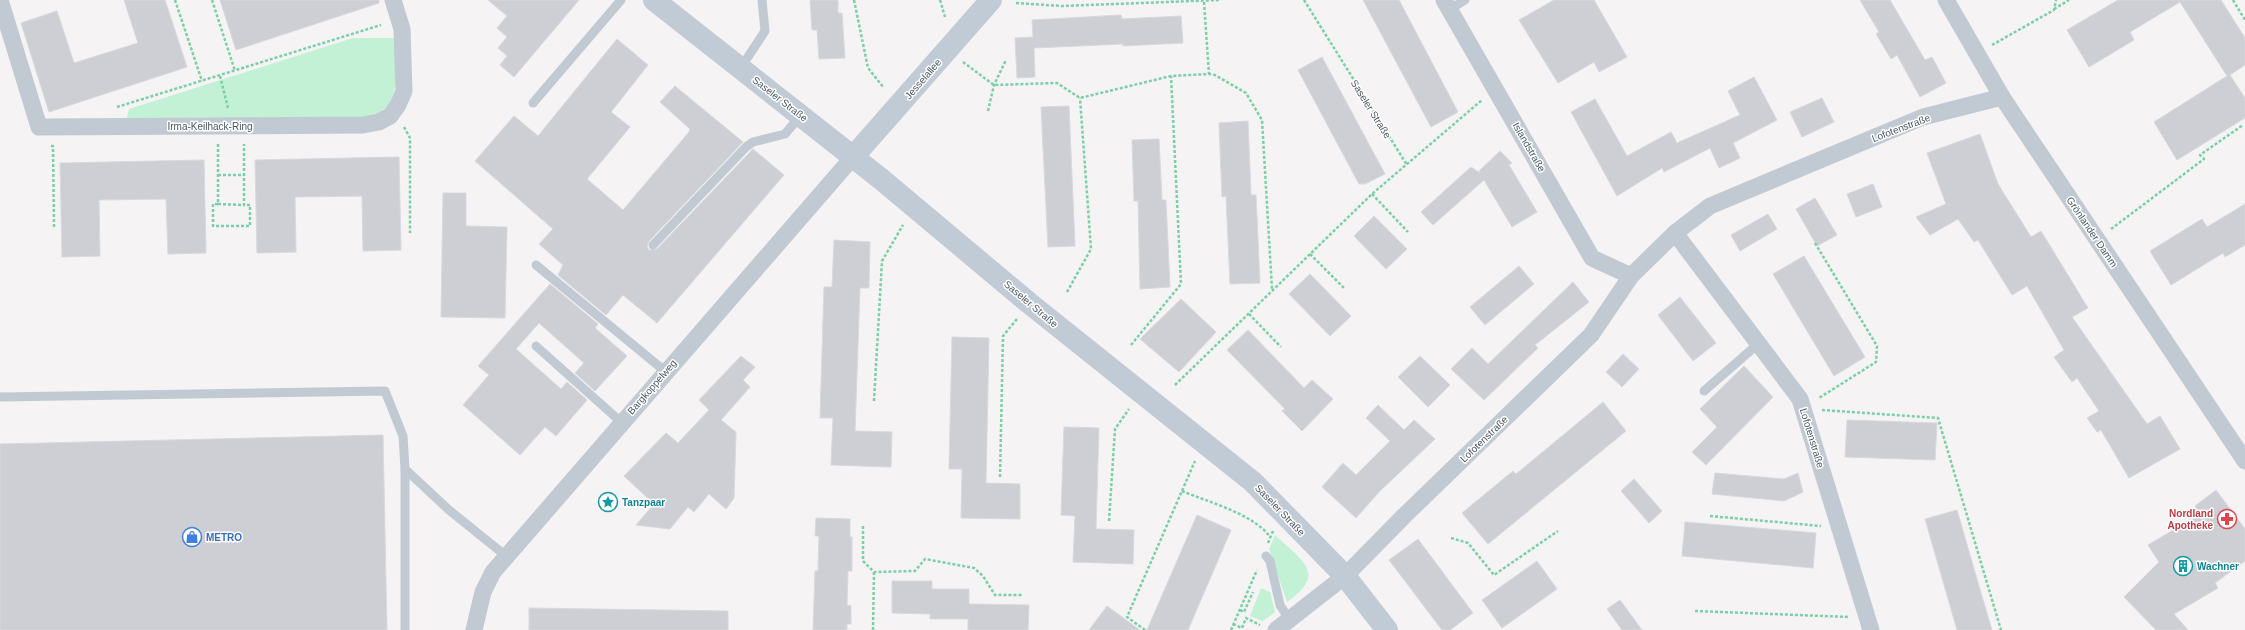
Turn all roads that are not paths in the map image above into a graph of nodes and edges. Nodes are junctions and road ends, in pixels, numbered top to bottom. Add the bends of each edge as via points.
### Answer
1 (0, 0) edge
2 (393, 0) edge
3 (621, 0) edge
4 (654, 0) edge
5 (762, 0) edge
6 (991, 0) edge
7 (1465, 0) edge
8 (1946, 0) edge
9 (1447, 5) edge
10 (740, 69) junction
11 (2002, 97) junction
12 (533, 103) dead end
13 (801, 115) junction
14 (853, 157) junction
15 (1675, 233) junction
16 (653, 245) dead end
17 (536, 265) dead end
18 (1631, 276) junction
19 (1758, 344) junction
20 (536, 346) dead end
21 (666, 372) junction
22 (1704, 391) dead end
23 (0, 398) edge
24 (621, 422) junction
25 (2245, 461) edge
26 (405, 469) junction
27 (1266, 553) road end
28 (506, 556) junction
29 (1345, 576) junction
30 (1869, 624) edge
31 (1283, 625) edge
32 (405, 630) edge
33 (474, 630) edge
34 (1387, 630) edge

1 - 2 street, Irma-Keilhack-Ring via 39,127 363,125 385,120 394,111 404,91 403,38
3 - 12 lane
4 - 10 street, Saseler Straße
5 - 10 lane via 765,31
6 - 14 street, Jesselallee
7 - 9 lane
8 - 11 street, Grönlander Damm
9 - 18 street, Islandstraße via 1592,258
10 - 13 street, Saseler Straße
11 - 15 street, Lofotenstraße via 1923,117 1710,206
11 - 25 street, Grönlander Damm
13 - 14 street, Saseler Straße
13 - 16 lane via 785,134 753,142 746,147
14 - 21 street, Bargkoppelweg
14 - 29 street, Saseler Straße via 1252,482
15 - 18 street, Lofotenstraße
15 - 19 street, Lofotenstraße
17 - 21 lane
18 - 29 street, Lofotenstraße via 1591,335
19 - 22 lane
19 - 30 street, Lofotenstraße via 1800,399
20 - 24 lane
21 - 24 street, Bargkoppelweg
23 - 26 lane via 385,391 403,436
24 - 28 street, Bargkoppelweg
26 - 28 lane via 449,510
26 - 32 lane
27 - 31 lane via 1270,561
28 - 33 street, Bargkoppelweg via 493,572 483,592
29 - 31 street, Lofotenstraße
29 - 34 street, Saseler Straße

